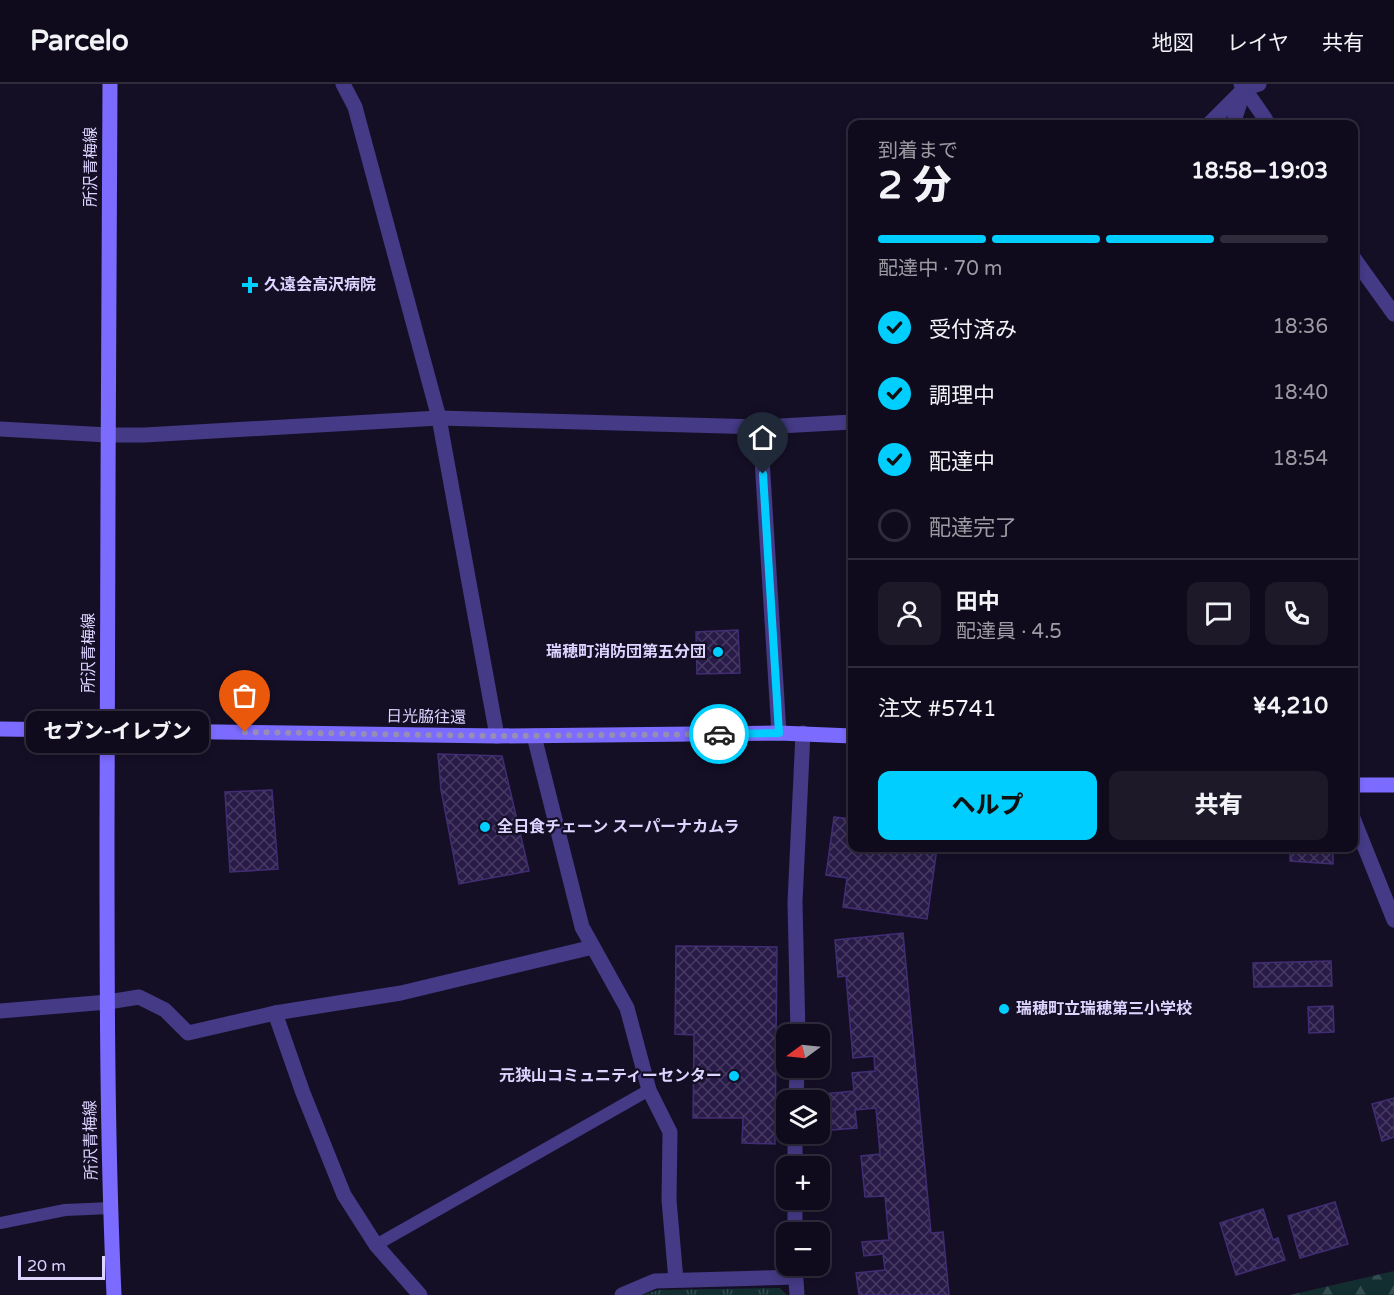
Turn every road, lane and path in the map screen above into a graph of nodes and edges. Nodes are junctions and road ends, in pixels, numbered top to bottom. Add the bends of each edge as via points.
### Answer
1 (110, 84) edge
2 (343, 84) edge
3 (1248, 85) edge
4 (1213, 120) edge
5 (1235, 120) edge
6 (1266, 120) edge
7 (1358, 264) edge
8 (1394, 314) edge
9 (439, 418) junction
10 (848, 422) edge
11 (760, 427) junction
12 (0, 429) edge
13 (108, 435) junction
14 (0, 729) edge
15 (107, 730) junction
16 (779, 733) junction
17 (803, 734) junction
18 (497, 736) junction
19 (534, 736) junction
20 (848, 736) edge
21 (1358, 785) edge
22 (1394, 785) edge
23 (1358, 830) edge
24 (1394, 920) edge
25 (593, 947) junction
26 (108, 1002) junction
27 (0, 1011) edge
28 (275, 1013) junction
29 (798, 1024) edge
30 (649, 1090) junction
31 (110, 1208) junction
32 (0, 1222) edge
33 (376, 1245) junction
34 (776, 1272) edge
35 (795, 1276) edge
36 (676, 1280) junction
37 (114, 1295) edge
38 (420, 1295) edge
39 (622, 1295) edge
40 (797, 1295) edge

1 - 13 main road, 所沢青梅線
2 - 9 street via 355,107
3 - 4 street
3 - 5 street
3 - 6 street
7 - 8 street
9 - 11 street
9 - 13 street
9 - 18 street
10 - 11 street
11 - 16 street
12 - 13 street
13 - 15 main road, 所沢青梅線
14 - 15 main road, 日光脇往還
15 - 18 main road, 日光脇往還
15 - 26 main road, 所沢青梅線
16 - 17 main road, 日光脇往還
16 - 19 main road, 日光脇往還
17 - 20 main road, 日光脇往還
17 - 29 street via 795,902
18 - 19 main road, 日光脇往還
19 - 25 street via 582,927
21 - 22 main road
23 - 24 street
25 - 28 street via 401,993
25 - 30 street via 627,1008
26 - 27 street
26 - 28 street via 140,997 165,1010 188,1033
26 - 31 main road, 所沢青梅線
28 - 33 street via 344,1195
30 - 33 lane
30 - 36 street via 670,1132 669,1200
31 - 32 lane via 65,1210
31 - 37 main road, 所沢青梅線
33 - 38 street
34 - 36 street
35 - 40 street
36 - 39 street via 655,1281

